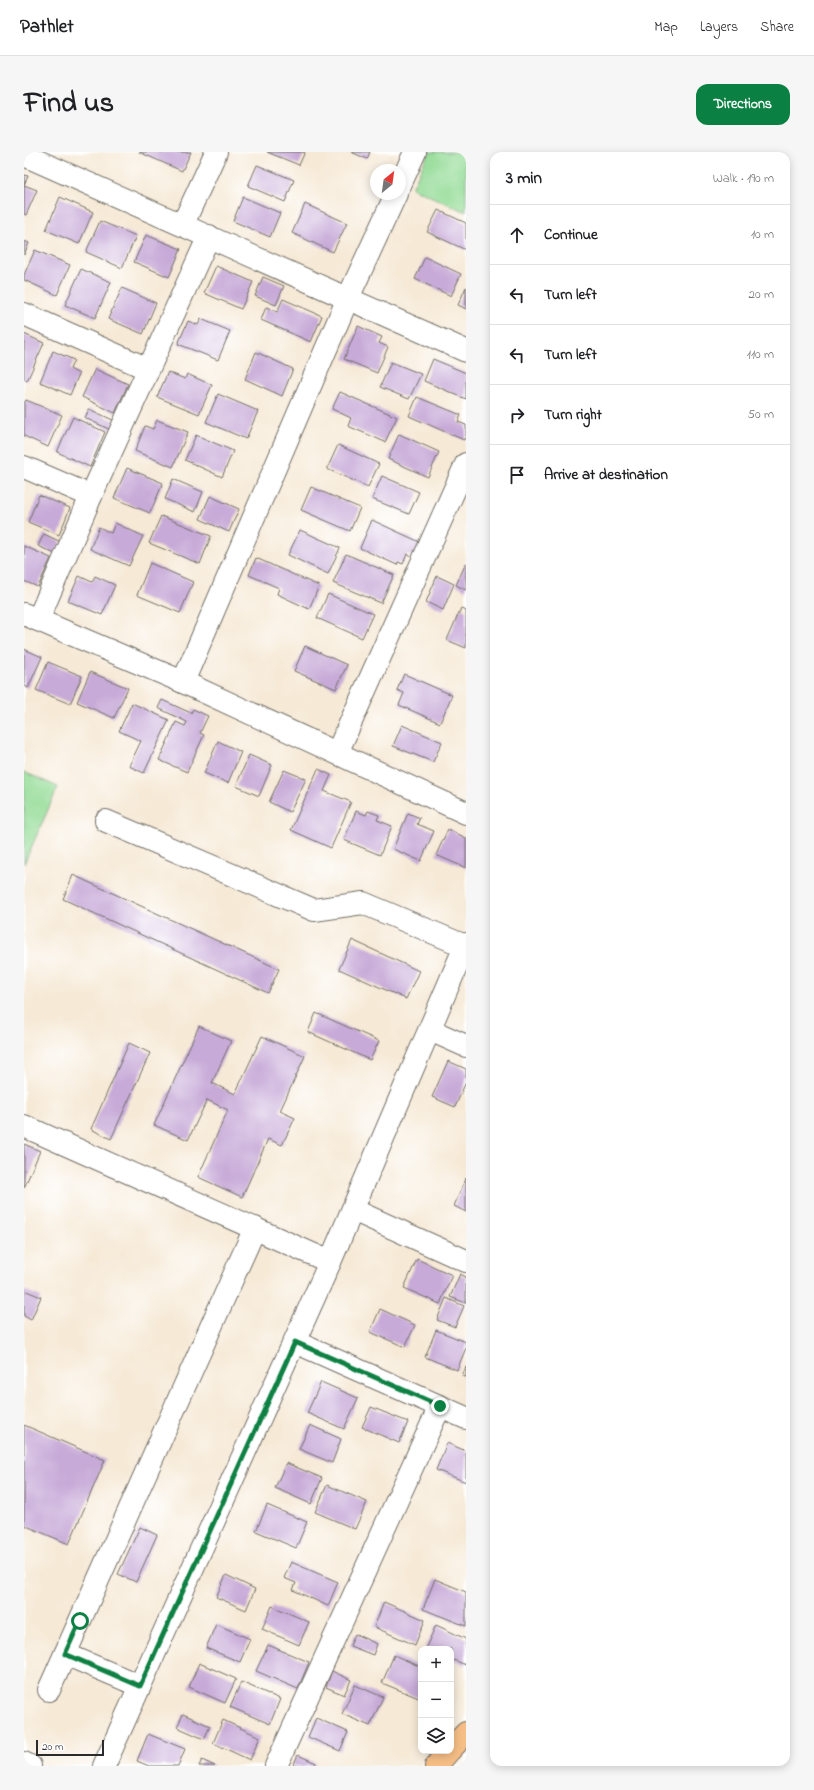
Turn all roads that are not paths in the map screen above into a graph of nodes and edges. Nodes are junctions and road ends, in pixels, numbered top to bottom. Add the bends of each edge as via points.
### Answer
1 (216, 152) edge
2 (415, 152) edge
3 (27, 154) edge
4 (406, 172) edge
5 (393, 200) edge
6 (182, 224) junction
7 (209, 236) junction
8 (348, 298) junction
9 (24, 314) edge
10 (466, 351) edge
11 (148, 369) junction
12 (466, 464) edge
13 (24, 467) edge
14 (91, 496) junction
15 (31, 617) edge
16 (183, 682) junction
17 (337, 754) junction
18 (466, 813) edge
19 (106, 821) dead end
20 (466, 945) edge
21 (430, 1030) junction
22 (466, 1046) edge
23 (24, 1126) edge
24 (353, 1210) junction
25 (255, 1228) junction
26 (466, 1261) edge
27 (330, 1262) junction
28 (295, 1342) junction
29 (440, 1406) junction
30 (466, 1418) edge
31 (65, 1654) junction
32 (140, 1686) junction
33 (49, 1690) dead end
34 (466, 1733) edge
35 (454, 1746) edge
36 (446, 1754) edge
37 (24, 1763) edge
38 (30, 1766) edge
39 (104, 1766) edge
40 (276, 1766) edge
41 (436, 1766) edge

1 - 6 street
2 - 4 street
3 - 6 street
5 - 8 street
6 - 7 street
7 - 8 street
7 - 11 street
8 - 10 street
8 - 16 street
9 - 11 street
11 - 14 street
12 - 17 street
13 - 14 street
14 - 15 street
15 - 16 street
16 - 17 street
17 - 18 street
19 - 20 street via 314,910 364,903
20 - 21 street
21 - 22 street
21 - 24 street
23 - 25 street
24 - 26 street
24 - 27 street
25 - 27 street
25 - 31 street
27 - 28 street
28 - 29 street
28 - 32 street
29 - 30 street
29 - 40 street
31 - 32 street
31 - 33 street
32 - 39 street
34 - 35 main road
36 - 41 main road
37 - 38 street

